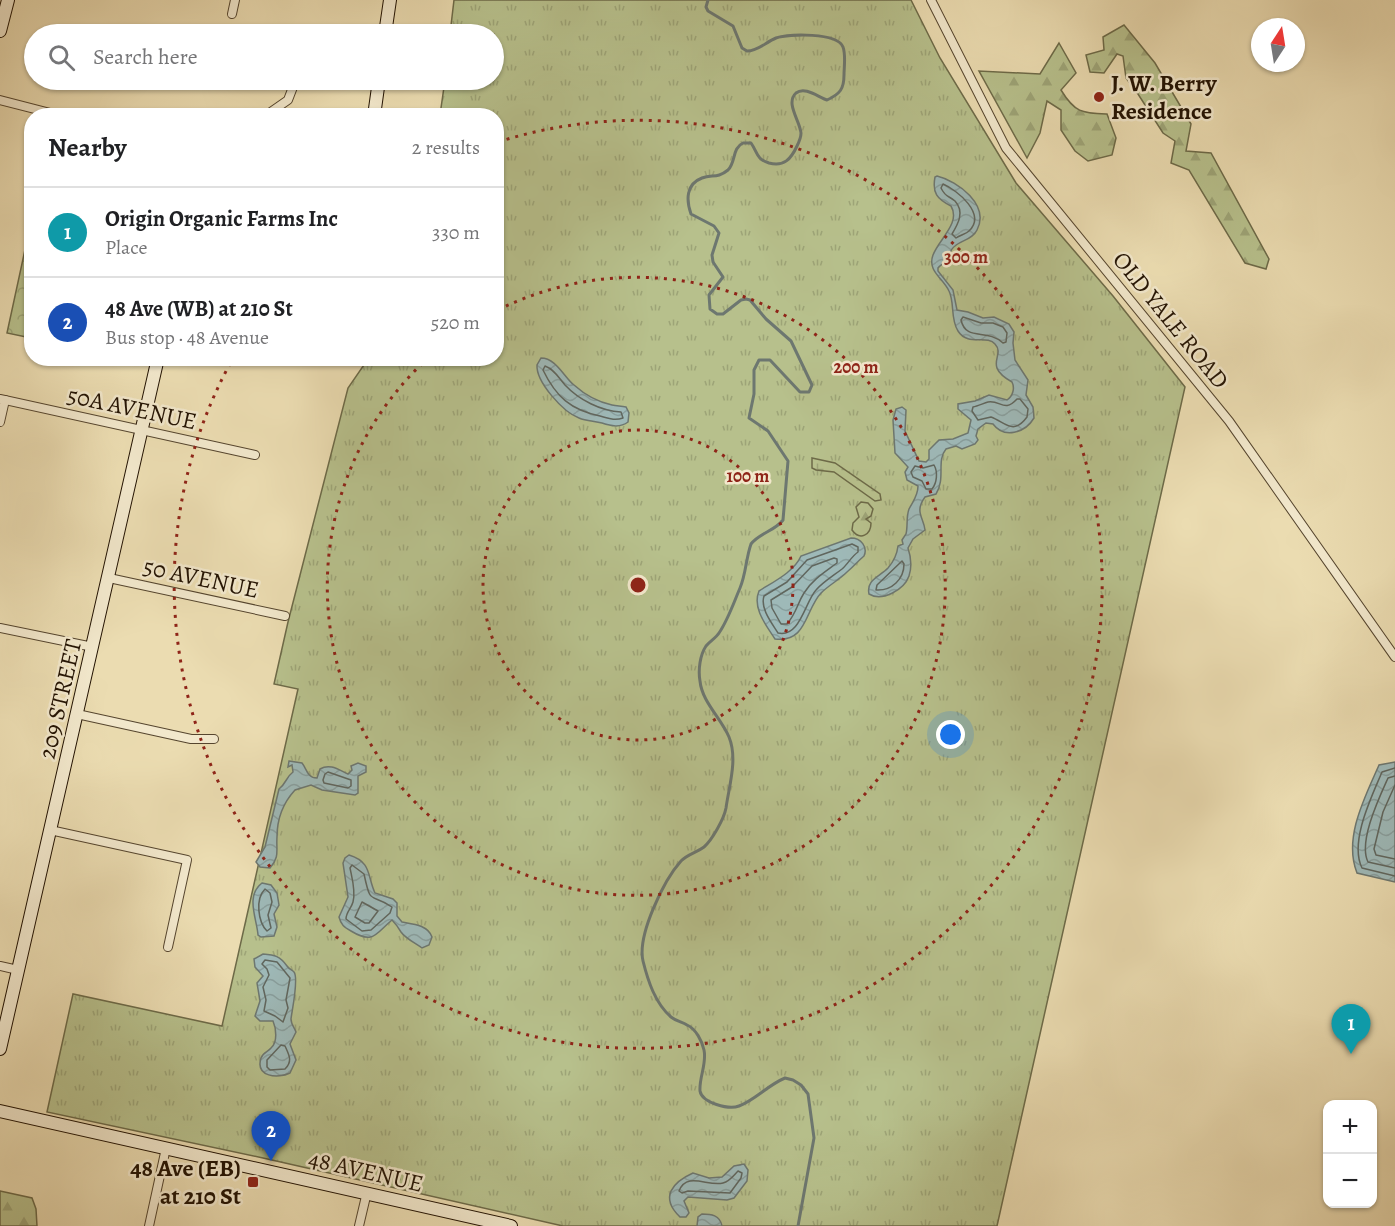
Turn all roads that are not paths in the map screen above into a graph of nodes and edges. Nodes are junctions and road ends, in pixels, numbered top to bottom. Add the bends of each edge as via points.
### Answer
1 (8, 0) edge
2 (235, 0) edge
3 (390, 0) edge
4 (931, 0) edge
5 (232, 14) dead end
6 (386, 24) edge
7 (0, 31) edge
8 (292, 90) edge
9 (378, 90) edge
10 (0, 100) edge
11 (31, 108) edge
12 (279, 108) edge
13 (375, 108) edge
14 (156, 366) edge
15 (2, 400) edge
16 (0, 422) edge
17 (142, 430) junction
18 (255, 455) dead end
19 (109, 578) junction
20 (285, 616) dead end
21 (0, 628) edge
22 (93, 647) junction
23 (1395, 657) edge
24 (77, 714) junction
25 (214, 739) dead end
26 (50, 830) junction
27 (168, 947) dead end
28 (0, 966) edge
29 (18, 970) junction
30 (0, 1049) edge
31 (0, 1111) edge
32 (166, 1148) junction
33 (367, 1192) junction
34 (149, 1226) edge
35 (359, 1226) edge
36 (511, 1226) edge

1 - 7 street
2 - 5 street
3 - 6 street
4 - 23 street, OLD YALE ROAD via 1006,148 1229,421
8 - 12 street
9 - 13 street
10 - 11 street
14 - 17 street, 209 STREET
15 - 16 street
15 - 17 street, 50A AVENUE
17 - 18 street, 50A AVENUE
17 - 19 street, 209 STREET
19 - 20 street, 50 AVENUE
19 - 22 street, 209 STREET
21 - 22 street
22 - 24 street, 209 STREET
24 - 25 street via 191,739
24 - 26 street, 209 STREET
26 - 27 street via 187,860
26 - 29 street, 209 STREET
28 - 29 street
29 - 30 street, 209 STREET
31 - 32 street, 48 AVENUE
32 - 33 street, 48 AVENUE
32 - 34 street
33 - 35 street
33 - 36 street, 48 AVENUE

